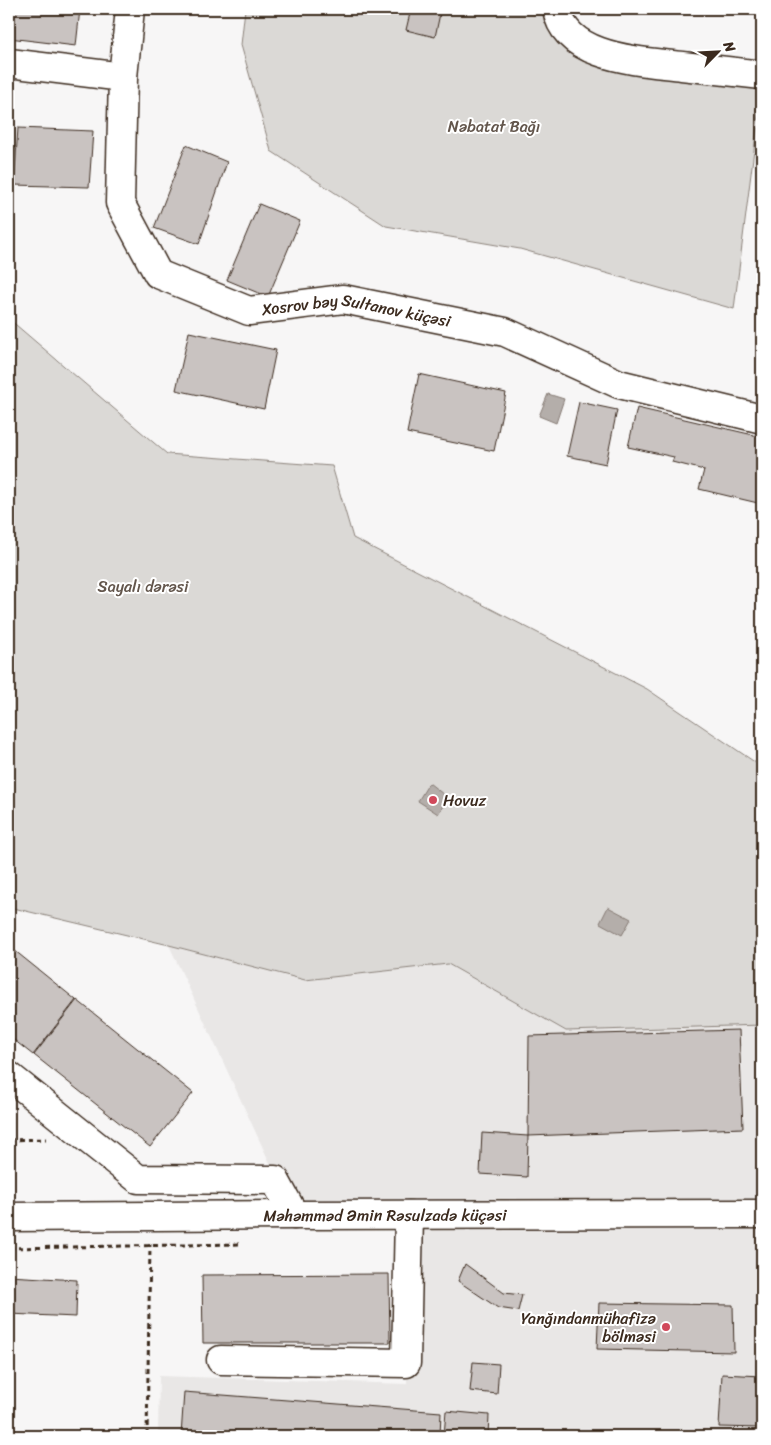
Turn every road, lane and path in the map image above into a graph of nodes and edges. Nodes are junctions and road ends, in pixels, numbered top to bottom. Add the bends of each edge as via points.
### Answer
1 (130, 9) edge
2 (557, 9) edge
3 (9, 63) edge
4 (762, 76) edge
5 (124, 77) junction
6 (762, 419) edge
7 (9, 1076) edge
8 (409, 1214) junction
9 (762, 1214) edge
10 (294, 1215) junction
11 (150, 1216) junction
12 (9, 1217) edge
13 (221, 1360) dead end
14 (147, 1436) edge

1 - 5 street, Xosrov bəy Sultanov küçəsi
2 - 4 street via 558,17 572,37 590,48 618,58
3 - 5 street
5 - 6 street, Xosrov bəy Sultanov küçəsi via 120,203 158,274 248,311 343,299 505,332 619,384
7 - 10 street via 138,1179 275,1180
8 - 9 street, Məhəmməd Əmin Rəsulzadə küçəsi
8 - 10 street, Məhəmməd Əmin Rəsulzadə küçəsi
8 - 13 street via 406,1363
10 - 11 street, Məhəmməd Əmin Rəsulzadə küçəsi
11 - 12 street, Məhəmməd Əmin Rəsulzadə küçəsi
11 - 14 path

